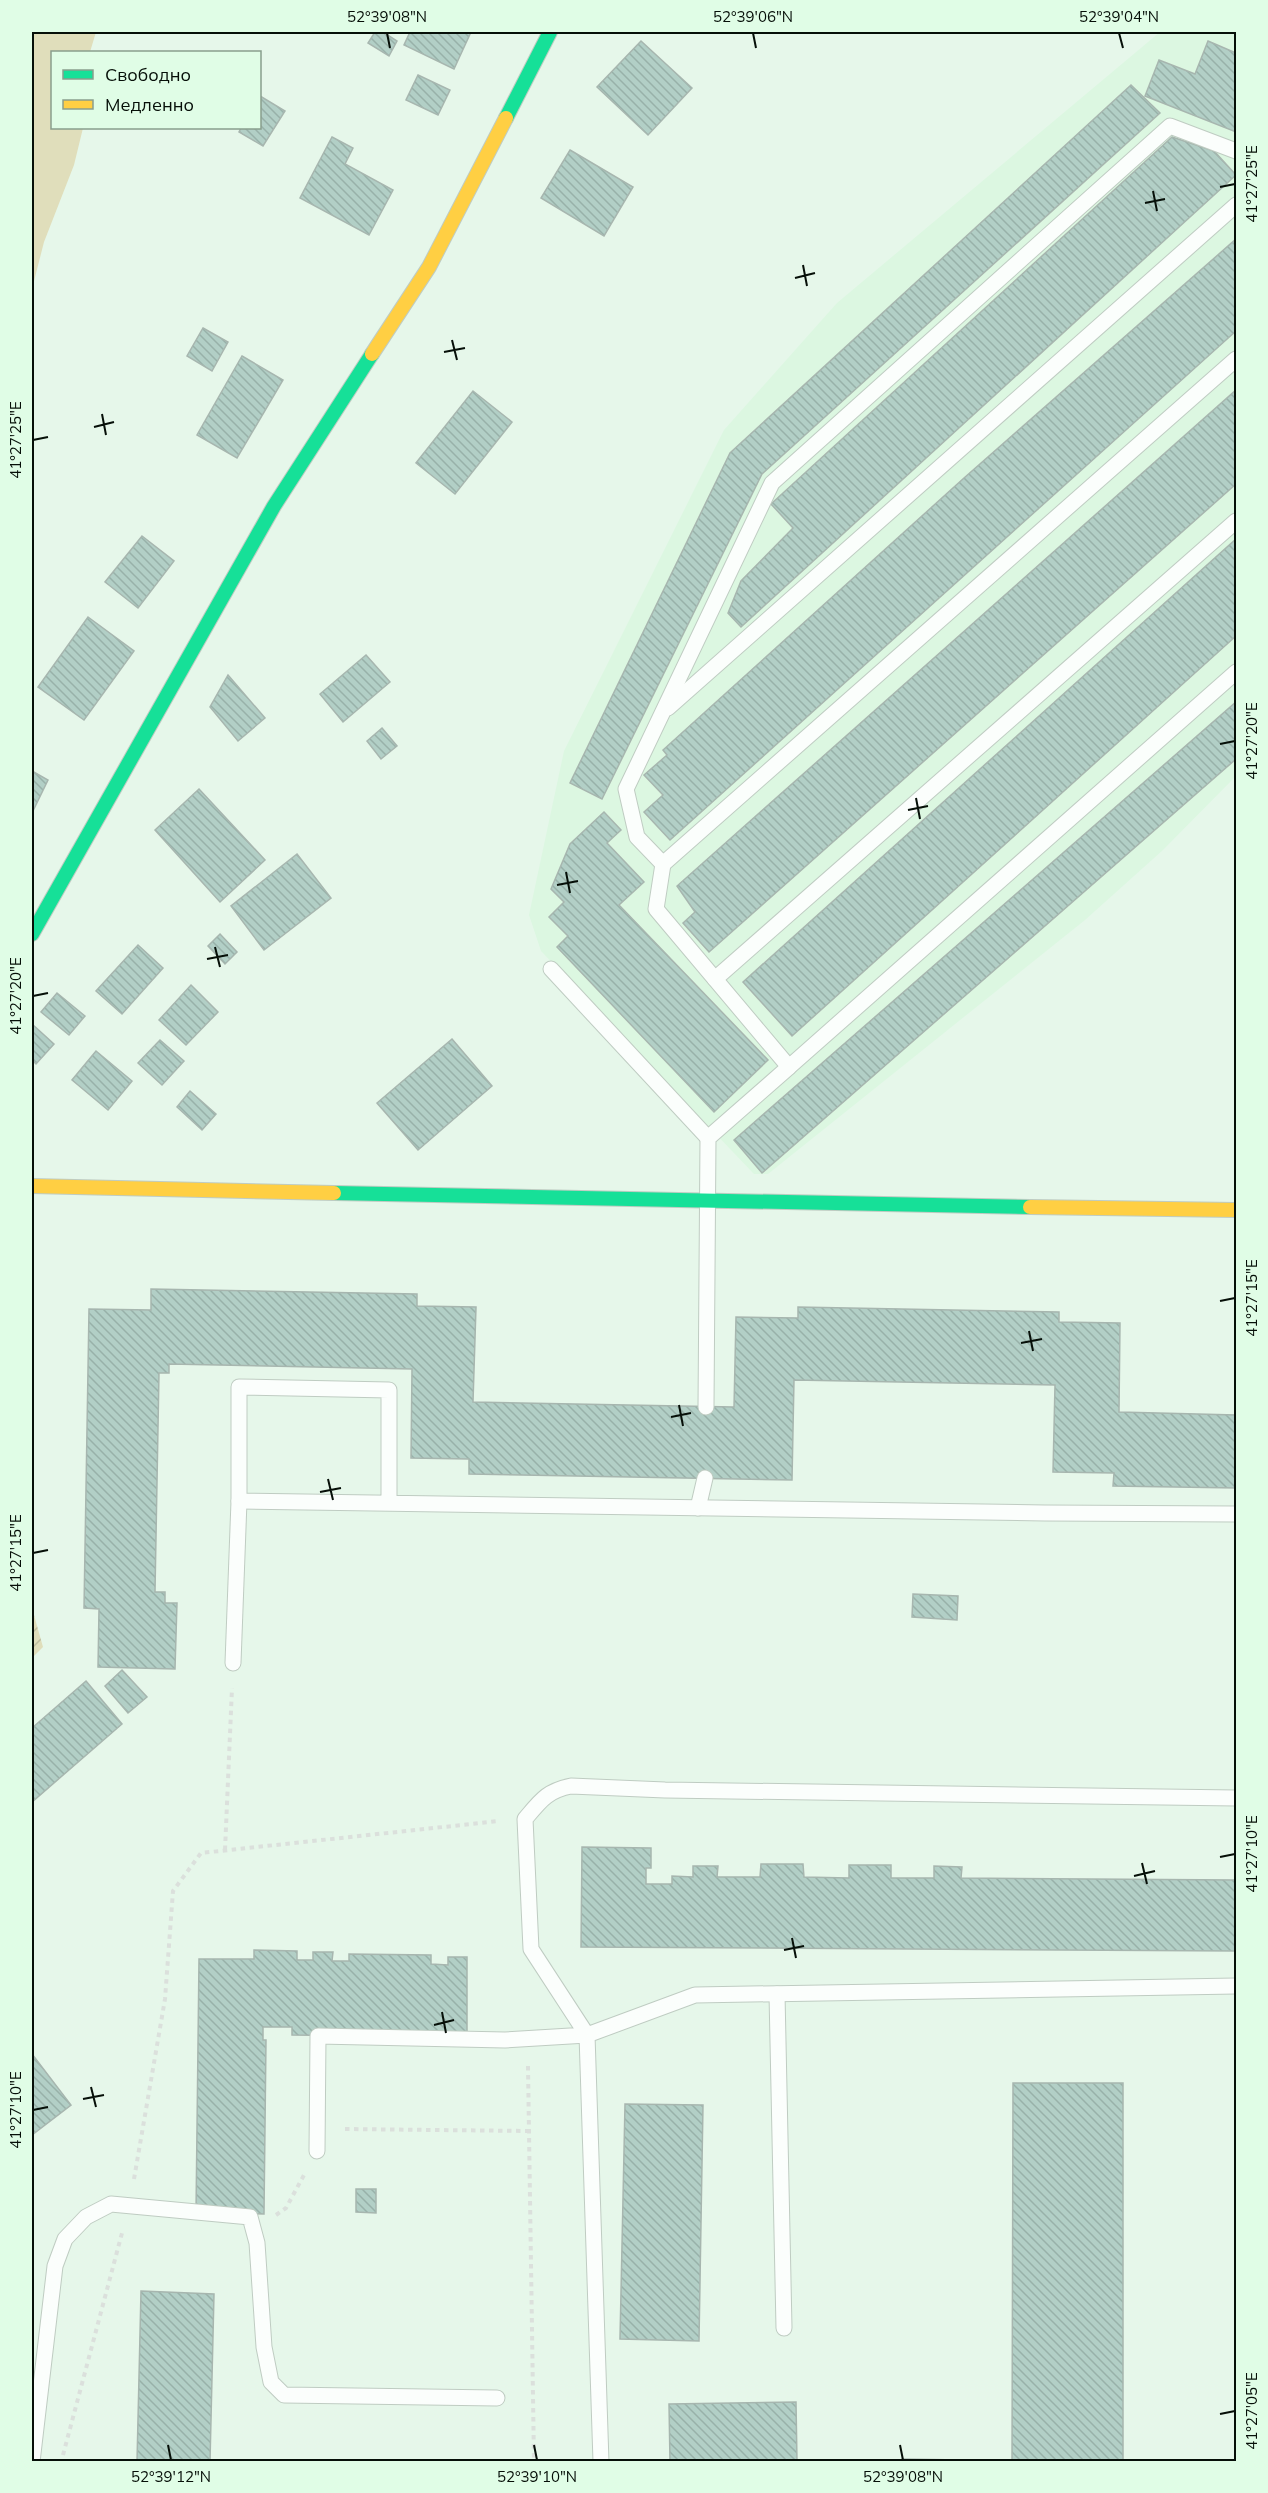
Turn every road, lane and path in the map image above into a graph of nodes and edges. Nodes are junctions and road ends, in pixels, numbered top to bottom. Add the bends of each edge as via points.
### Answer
1 (550, 32) edge
2 (1236, 151) edge
3 (1236, 205) edge
4 (1236, 359) edge
5 (1236, 521) edge
6 (1236, 672) edge
7 (663, 712) junction
8 (663, 864) junction
9 (32, 934) edge
10 (551, 969) dead end
11 (715, 980) junction
12 (789, 1067) junction
13 (708, 1138) junction
14 (32, 1186) edge
15 (708, 1202) junction
16 (1236, 1210) edge
17 (706, 1407) dead end
18 (705, 1478) dead end
19 (239, 1501) junction
20 (389, 1503) junction
21 (698, 1508) junction
22 (1236, 1514) edge
23 (233, 1663) joint
24 (1236, 1798) edge
25 (525, 1819) junction
26 (225, 1850) junction
27 (1236, 1986) edge
28 (777, 1994) junction
29 (587, 2035) junction
30 (528, 2040) junction
31 (317, 2128) junction
32 (530, 2131) junction
33 (317, 2151) joint
34 (129, 2206) junction
35 (254, 2231) junction
36 (784, 2328) dead end
37 (497, 2398) dead end
38 (32, 2462) edge
39 (61, 2462) edge
40 (534, 2462) edge
41 (601, 2462) edge

1 - 9 street via 429,267 274,506
2 - 7 lane via 1170,126 772,483
3 - 7 lane
4 - 8 lane
5 - 11 lane
6 - 12 lane
7 - 8 lane via 626,789 637,837
8 - 11 lane via 656,909
10 - 13 lane
11 - 12 lane
12 - 13 lane
13 - 15 lane
14 - 15 street
15 - 16 street
15 - 17 lane
18 - 21 lane
19 - 20 lane
19 - 20 lane via 239,1387 389,1390
19 - 23 lane
20 - 21 lane
21 - 22 lane
23 - 26 path
24 - 25 lane via 571,1786 544,1796
25 - 26 path
25 - 29 lane via 531,1949
26 - 34 path via 201,1853 173,1891 165,1999
27 - 28 lane
28 - 29 lane via 695,1995
28 - 36 lane
29 - 30 lane
29 - 41 lane
30 - 31 lane via 318,2036
30 - 32 path
31 - 32 path
31 - 33 lane
32 - 40 path
33 - 35 path via 286,2208
34 - 35 lane via 250,2217
34 - 38 lane via 111,2204 86,2217 65,2239 55,2266
34 - 39 path
35 - 37 lane via 264,2347 271,2382 284,2395

